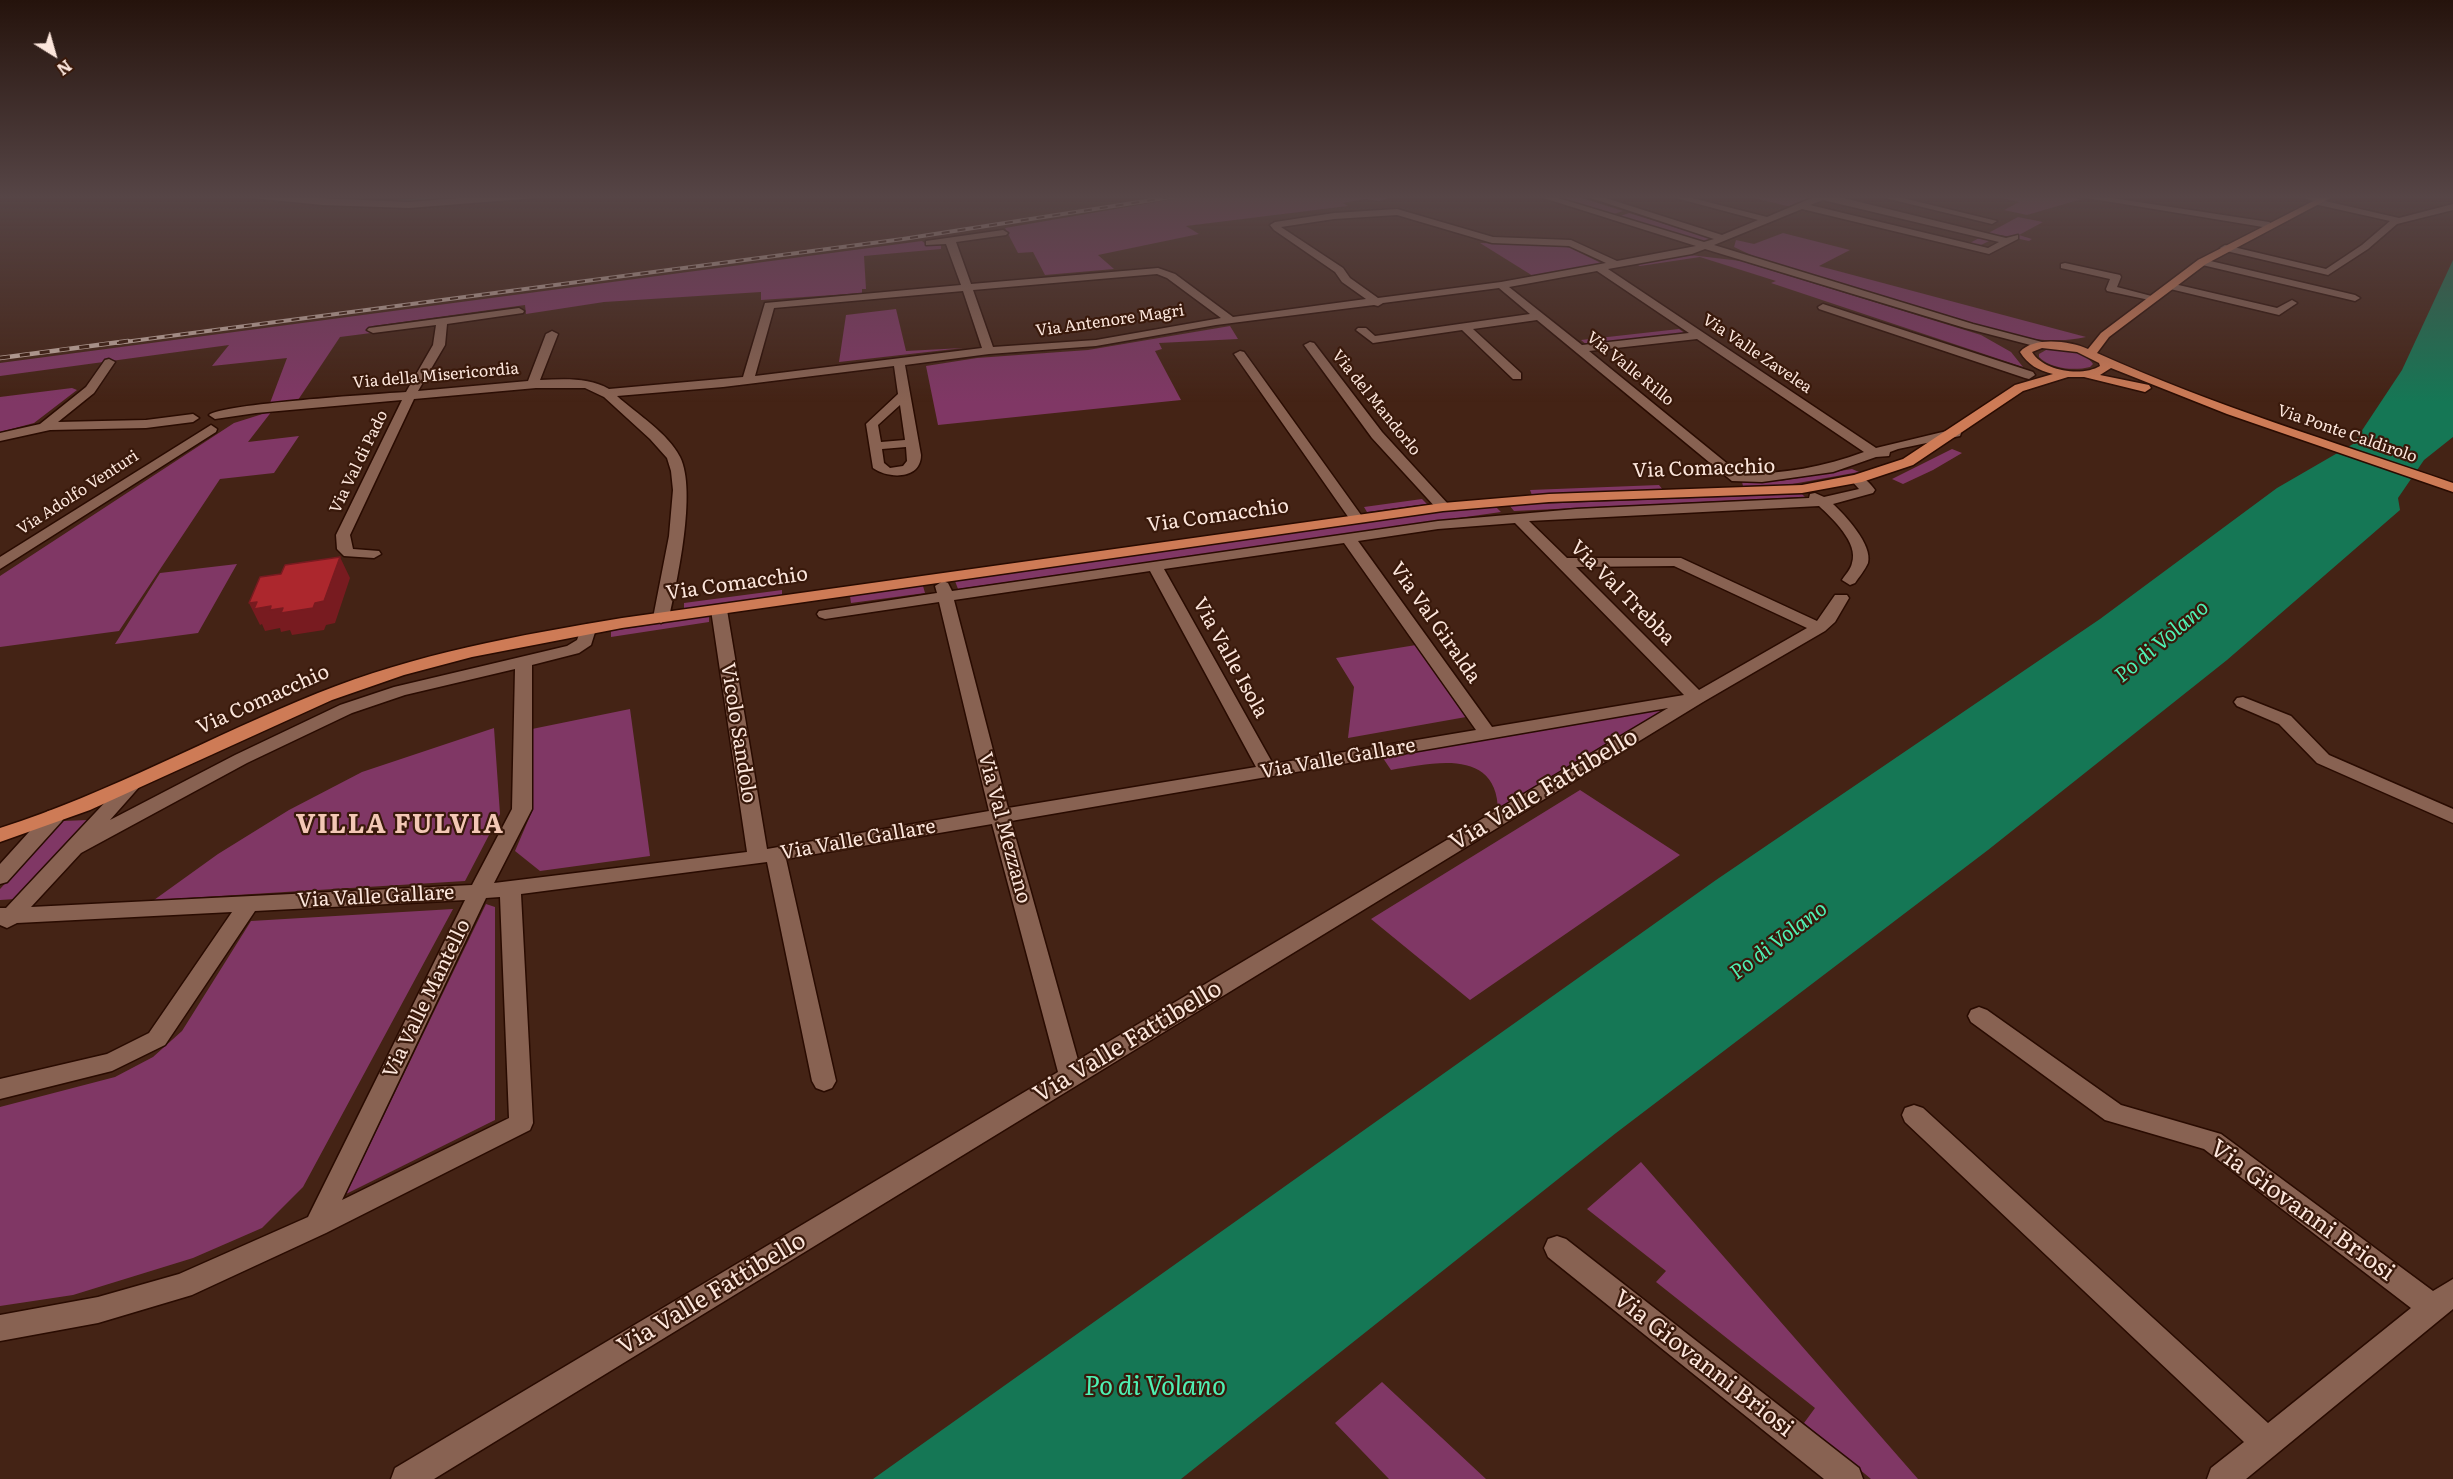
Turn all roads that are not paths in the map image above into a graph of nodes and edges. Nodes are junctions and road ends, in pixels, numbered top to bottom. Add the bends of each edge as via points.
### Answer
1 (958, 264) edge
2 (1330, 264) edge
3 (1623, 264) edge
4 (1763, 264) edge
5 (2199, 264) edge
6 (2211, 264) edge
7 (2294, 264) edge
8 (2340, 264) edge
9 (1617, 265) joint
10 (2065, 266) dead end
11 (1600, 268) junction
12 (1502, 285) junction
13 (2170, 286) junction
14 (965, 287) junction
15 (2355, 297) dead end
16 (2154, 298) junction
17 (1378, 303) junction
18 (2292, 303) dead end
19 (1823, 307) dead end
20 (519, 311) dead end
21 (1540, 316) junction
22 (442, 321) junction
23 (1232, 321) junction
24 (1685, 326) junction
25 (1969, 326) junction
26 (1465, 327) junction
27 (374, 330) dead end
28 (1362, 330) dead end
29 (552, 334) dead end
30 (1700, 335) junction
31 (2105, 335) junction
32 (1567, 338) junction
33 (1310, 345) dead end
34 (2048, 345) junction
35 (1579, 349) junction
36 (988, 351) junction
37 (2091, 353) junction
38 (1240, 354) dead end
39 (2028, 357) junction
40 (899, 361) junction
41 (109, 362) dead end
42 (2105, 362) junction
43 (2068, 373) junction
44 (2082, 374) junction
45 (2029, 375) junction
46 (1517, 376) dead end
47 (748, 380) junction
48 (533, 384) junction
49 (2019, 388) junction
50 (606, 393) junction
51 (410, 395) junction
52 (904, 395) junction
53 (2231, 411) junction
54 (193, 418) junction
55 (219, 418) junction
56 (146, 424) junction
57 (45, 426) junction
58 (211, 429) junction
59 (176, 431) junction
60 (1955, 433) junction
61 (0, 437) edge
62 (912, 442) junction
63 (875, 446) junction
64 (175, 453) junction
65 (1874, 453) junction
66 (1919, 456) junction
67 (1857, 479) junction
68 (2453, 488) edge
69 (1802, 489) junction
70 (1822, 502) junction
71 (1443, 507) junction
72 (1518, 518) junction
73 (1356, 519) junction
74 (1348, 538) junction
75 (374, 554) dead end
76 (1563, 563) junction
77 (0, 564) edge
78 (1155, 566) junction
79 (942, 578) junction
80 (945, 596) junction
81 (719, 610) junction
82 (825, 615) dead end
83 (661, 618) junction
84 (1818, 628) junction
85 (588, 629) junction
86 (524, 661) junction
87 (1697, 698) junction
88 (2243, 702) dead end
89 (1487, 733) junction
90 (1267, 771) junction
91 (132, 784) junction
92 (55, 816) junction
93 (1000, 816) junction
94 (2453, 817) edge
95 (0, 835) edge
96 (74, 848) junction
97 (766, 855) junction
98 (0, 877) edge
99 (510, 888) junction
100 (479, 892) junction
101 (249, 903) junction
102 (4, 920) edge
103 (1979, 1016) dead end
104 (1071, 1077) junction
105 (824, 1081) dead end
106 (0, 1089) edge
107 (1914, 1115) dead end
108 (317, 1225) junction
109 (1557, 1248) dead end
110 (2443, 1300) edge
111 (0, 1328) edge
112 (2266, 1442) junction
113 (406, 1479) edge
114 (1848, 1479) edge
115 (2222, 1479) edge

1 - 14 street
2 - 17 street
3 - 9 street
4 - 25 street
5 - 13 main road
6 - 15 street
7 - 8 street via 2328,272
9 - 11 street
10 - 16 street via 2116,277 2111,289
11 - 12 street
11 - 24 street, Via Valle Zavelea
12 - 17 street
12 - 21 street, Via Valle Rillo
13 - 16 main road
13 - 18 street via 2279,312
14 - 23 street via 1158,271
14 - 36 street
14 - 47 street via 769,305
16 - 31 main road
17 - 23 street, Via Antenore Magri
19 - 45 street
20 - 22 street
21 - 26 street
21 - 32 street, Via Valle Rillo
22 - 27 street
22 - 51 street via 439,345
23 - 36 street, Via Antenore Magri via 1096,343
24 - 30 street, Via Valle Zavelea
24 - 32 street
25 - 34 street
25 - 39 street
26 - 28 street via 1373,340
26 - 46 street
29 - 48 street
30 - 35 street
30 - 65 street, Via Valle Zavelea
31 - 34 main road
31 - 37 main road
32 - 35 street, Via Valle Rillo
33 - 71 street, Via del Mandorlo via 1377,435
34 - 37 main road
34 - 39 main road via 2030,348
35 - 65 street, Via Valle Rillo via 1737,478 1833,468
36 - 40 street, Via della Misericordia
37 - 42 main road
38 - 73 street
39 - 43 main road, Via Comacchio via 2046,368
39 - 45 main road, Via Comacchio
40 - 47 street, Via della Misericordia
40 - 52 street
41 - 57 street via 90,390
42 - 44 main road via 2104,370
42 - 53 main road, Via Ponte Caldirolo
43 - 44 main road, Via Comacchio
43 - 49 main road, Via Comacchio
44 - 53 main road, Via Ponte Caldirolo
45 - 49 main road, Via Comacchio
47 - 50 street, Via della Misericordia
48 - 50 street, Via della Misericordia via 585,386
48 - 51 street, Via della Misericordia
49 - 60 main road, Via Comacchio
50 - 83 street, Via della Misericordia via 668,451 678,470 678,515
51 - 55 street, Via della Misericordia via 268,408
51 - 75 street, Via Val di Pado via 343,535 344,549 349,553
52 - 62 street
52 - 63 street via 872,424
53 - 68 main road, Via Ponte Caldirolo
54 - 55 street, Via della Misericordia
54 - 56 street, Via della Misericordia
54 - 59 street, Via della Misericordia via 181,422
55 - 58 street, Via della Misericordia
56 - 57 street, Via della Misericordia
56 - 59 street, Via della Misericordia
57 - 61 street, Via della Misericordia
58 - 59 street, Via della Misericordia via 193,434
58 - 64 street, Via Adolfo Venturi
59 - 64 street via 180,444
60 - 65 street via 1906,442
60 - 66 main road, Via Comacchio
62 - 63 street
62 - 63 street via 913,466 897,472 887,472 878,465
64 - 77 street, Via Adolfo Venturi
65 - 66 street
66 - 67 main road, Via Comacchio
67 - 69 main road, Via Comacchio
67 - 70 street, Via Comacchio via 1868,490
69 - 70 street
69 - 71 main road, Via Comacchio via 1549,498
70 - 72 street, Via Comacchio
70 - 84 street, Via Valle Fattibello via 1861,552 1860,563 1829,620
71 - 73 main road, Via Comacchio
72 - 74 street, Via Comacchio
72 - 76 street, Via Val Trebba
73 - 79 main road, Via Comacchio
74 - 78 street, Via Comacchio
74 - 89 street, Via Val Giralda
76 - 84 street via 1676,561
76 - 87 street, Via Val Trebba
78 - 80 street, Via Comacchio
78 - 90 street, Via Valle Isola
79 - 80 street, Via Val Mezzano
79 - 81 main road, Via Comacchio
80 - 82 street, Via Comacchio
80 - 93 street, Via Val Mezzano
81 - 83 main road, Via Comacchio
81 - 97 street, Vicolo Sandolo
83 - 85 main road, Via Comacchio
84 - 87 street, Via Valle Fattibello
85 - 86 street via 582,646
85 - 91 main road, Via Comacchio via 423,665 350,686
86 - 96 street via 400,691 346,709 241,759
86 - 100 street, Via Valle Mantello via 522,809
87 - 89 street, Via Valle Gallare
87 - 104 street, Via Valle Fattibello
88 - 94 street via 2286,720 2323,759
89 - 90 street, Via Valle Gallare
90 - 93 street, Via Valle Gallare
91 - 92 main road, Via Comacchio
91 - 96 street
92 - 95 main road, Via Comacchio
92 - 98 street
93 - 97 street, Via Valle Gallare
93 - 104 street, Via Val Mezzano
96 - 102 street
97 - 99 street, Via Valle Gallare
97 - 105 street, Vicolo Sandolo
99 - 100 street, Via Valle Gallare
99 - 108 street via 521,1123
100 - 101 street, Via Valle Gallare
100 - 108 street, Via Valle Mantello
101 - 102 street, Via Valle Gallare
101 - 106 street via 157,1039 112,1062
103 - 110 street, Via Giovanni Briosi via 2114,1113 2212,1141
104 - 113 street, Via Valle Fattibello
107 - 112 street
108 - 111 street via 182,1287 98,1310
109 - 114 street, Via Giovanni Briosi
110 - 112 street, Via Giovanni Briosi
112 - 115 street, Via Giovanni Briosi

